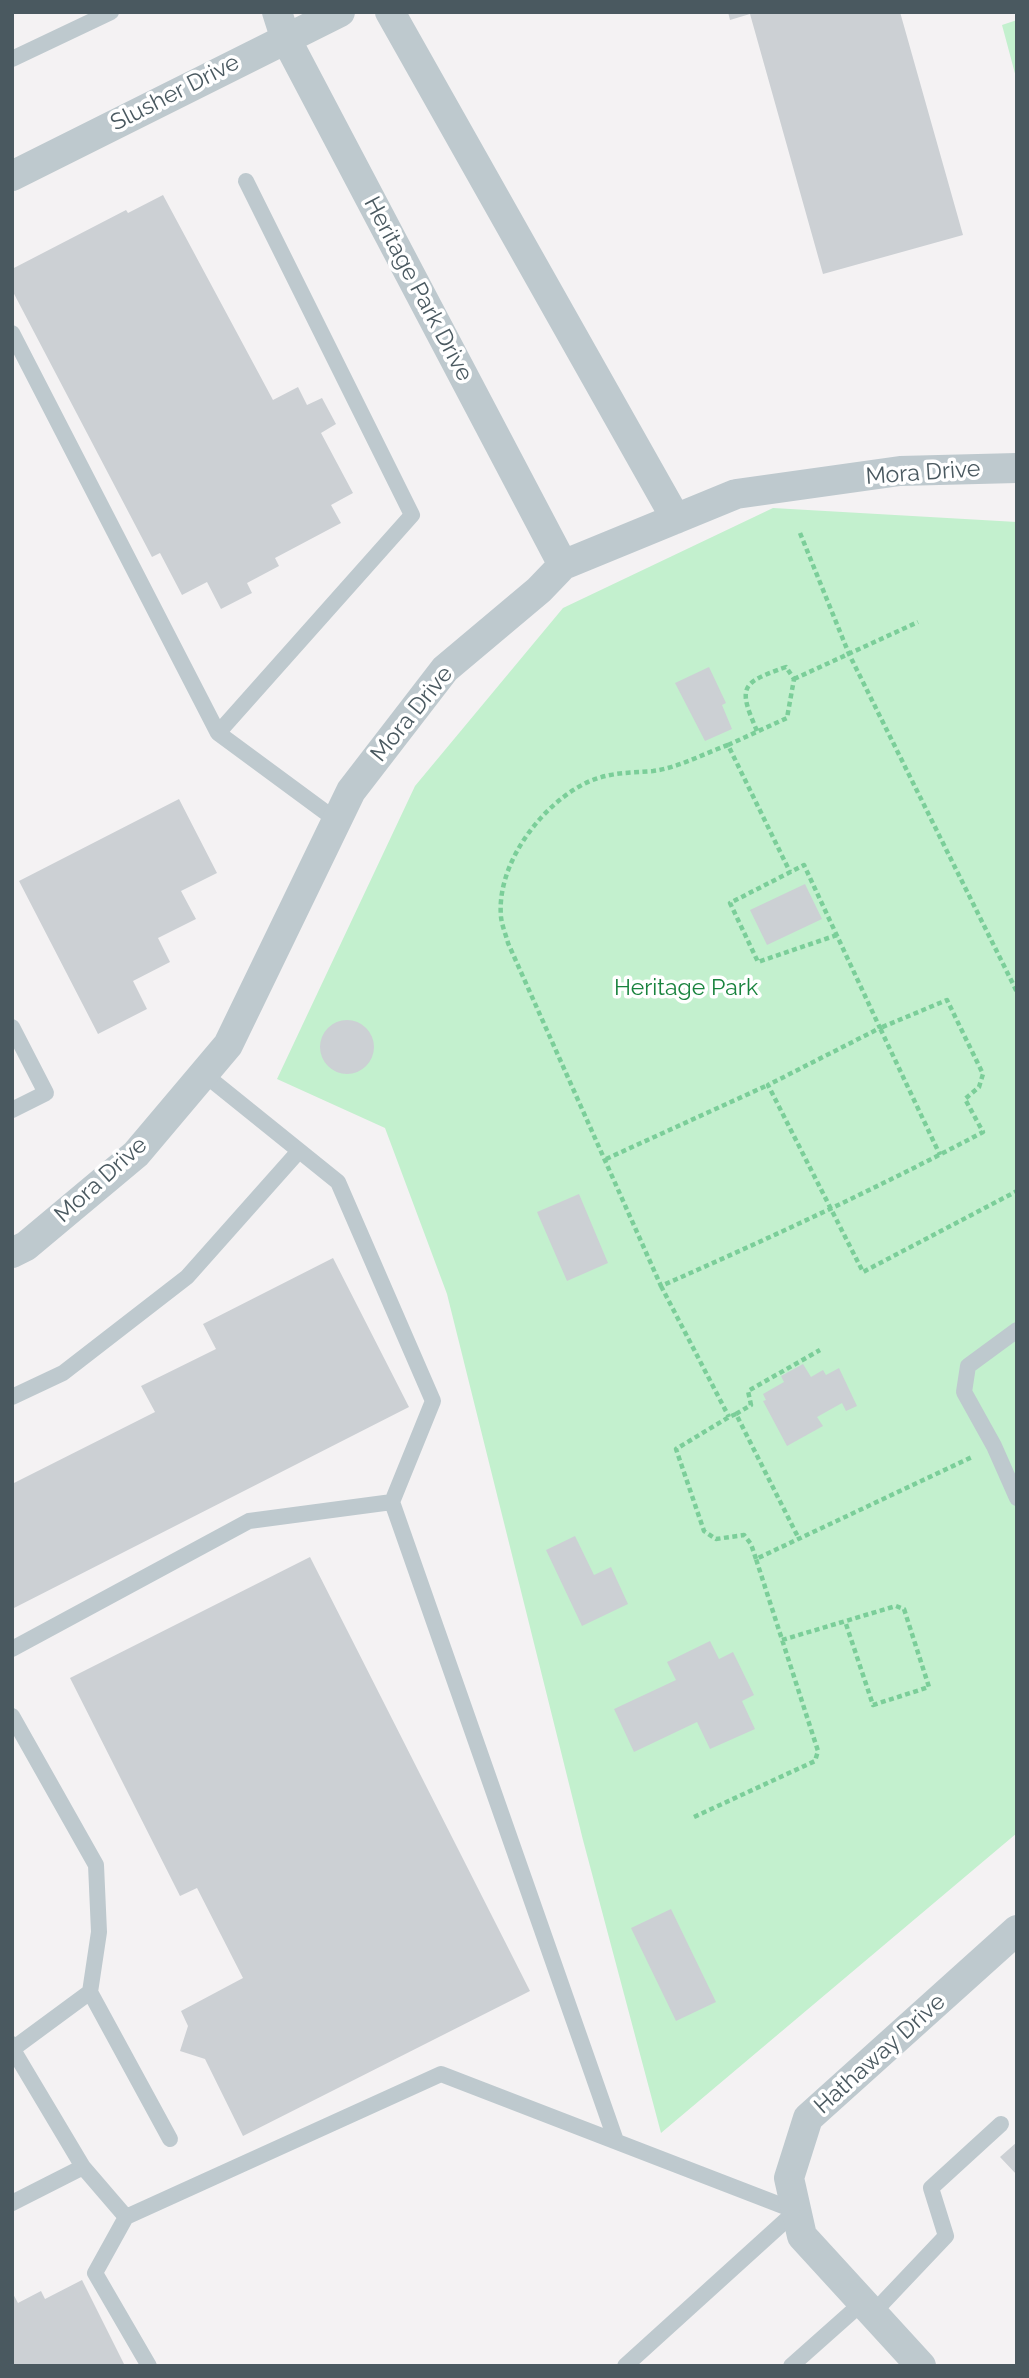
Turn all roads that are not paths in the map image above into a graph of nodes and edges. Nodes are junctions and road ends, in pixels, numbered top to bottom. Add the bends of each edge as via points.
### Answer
1 (111, 12) edge
2 (340, 12) edge
3 (390, 12) edge
4 (281, 25) edge
5 (12, 59) edge
6 (12, 176) edge
7 (246, 181) dead end
8 (12, 334) edge
9 (1017, 468) edge
10 (676, 519) junction
11 (563, 565) junction
12 (218, 733) junction
13 (335, 820) junction
14 (12, 1027) edge
15 (204, 1074) junction
16 (12, 1110) edge
17 (299, 1151) junction
18 (12, 1253) edge
19 (1017, 1331) edge
20 (12, 1397) edge
21 (1017, 1498) edge
22 (392, 1502) junction
23 (12, 1649) edge
24 (12, 1716) edge
25 (1017, 1930) edge
26 (90, 1992) junction
27 (13, 2047) edge
28 (1001, 2124) dead end
29 (170, 2139) dead end
30 (616, 2141) junction
31 (83, 2167) junction
32 (12, 2203) edge
33 (796, 2211) junction
34 (126, 2217) junction
35 (868, 2308) junction
36 (149, 2366) edge
37 (625, 2366) edge
38 (791, 2366) edge
39 (921, 2366) edge

1 - 5 lane
2 - 4 street, Slusher Drive
3 - 10 street
4 - 6 street, Slusher Drive
4 - 11 street, Heritage Park Drive
7 - 12 lane via 412,515
8 - 12 lane
9 - 10 street, Mora Drive via 900,471 736,494
10 - 11 street, Mora Drive
11 - 13 street, Mora Drive via 445,669 351,791
12 - 13 lane
13 - 15 street, Mora Drive via 228,1045
14 - 16 lane via 46,1093
15 - 17 lane
15 - 18 street, Mora Drive via 136,1154
17 - 20 lane via 187,1277 63,1373
17 - 22 lane via 338,1182 433,1401
19 - 21 lane via 968,1366 964,1392
22 - 23 lane via 248,1521
22 - 30 lane
24 - 26 lane via 96,1865 99,1932
25 - 33 street, Hathaway Drive via 808,2118 789,2178
26 - 27 lane
26 - 29 lane
27 - 31 lane
28 - 35 lane via 931,2188 946,2236
30 - 33 lane
30 - 34 lane via 441,2074
31 - 32 lane
31 - 34 lane
33 - 35 street, Hathaway Drive via 802,2236
33 - 37 lane
34 - 36 lane via 95,2273
35 - 38 lane
35 - 39 street, Hathaway Drive

